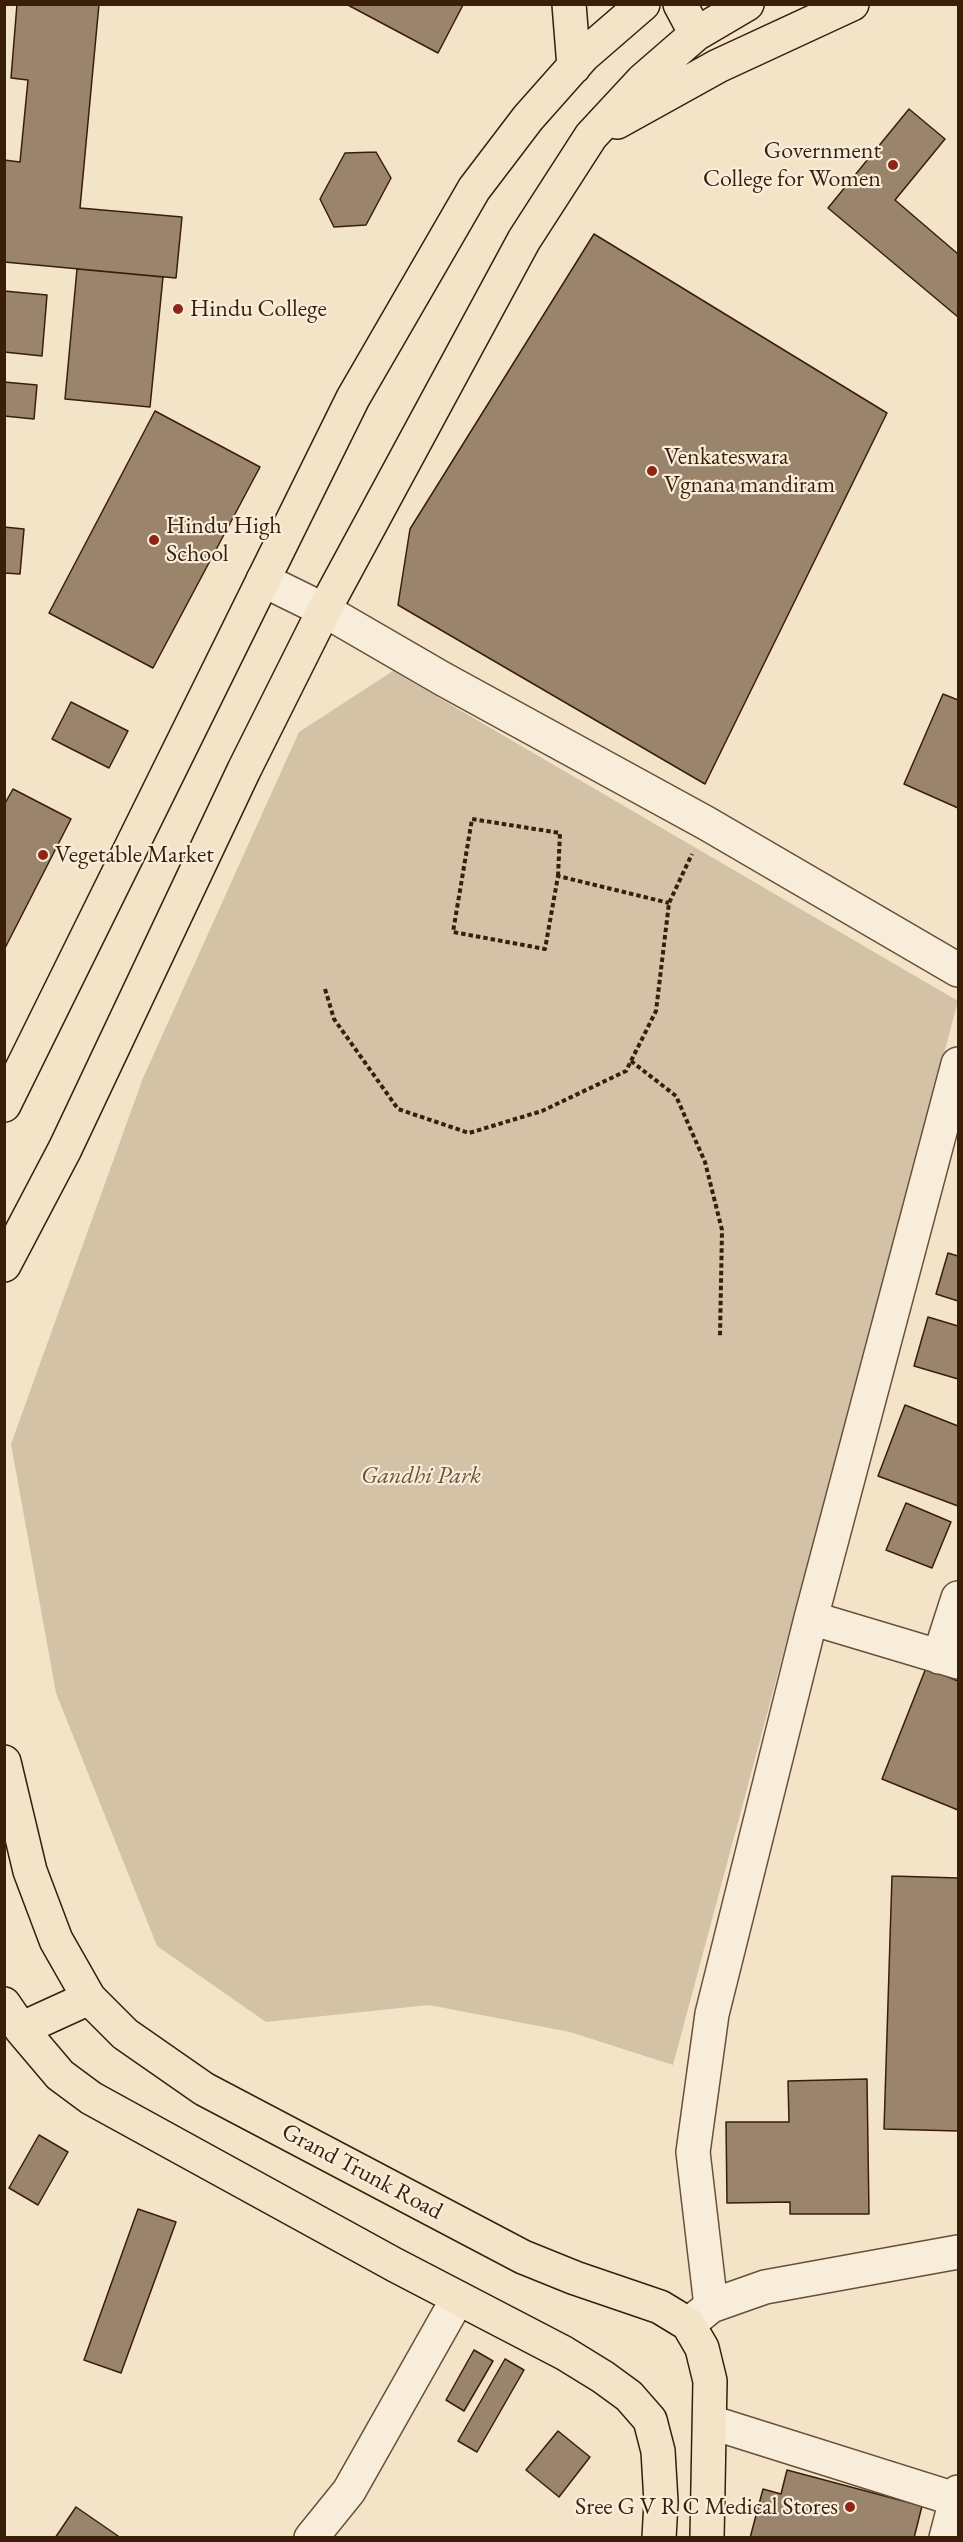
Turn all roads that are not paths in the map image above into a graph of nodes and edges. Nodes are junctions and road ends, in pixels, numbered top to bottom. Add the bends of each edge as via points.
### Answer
1 (569, 4) edge
2 (643, 4) edge
3 (681, 4) edge
4 (852, 4) edge
5 (733, 8) edge
6 (696, 34) junction
7 (574, 67) junction
8 (591, 136) junction
9 (263, 580) junction
10 (324, 610) junction
11 (958, 970) edge
12 (958, 1064) edge
13 (4, 1105) edge
14 (4, 1265) edge
15 (958, 1598) edge
16 (811, 1618) junction
17 (949, 1660) edge
18 (4, 1762) edge
19 (88, 1998) junction
20 (10, 2021) edge
21 (958, 2252) edge
22 (458, 2298) junction
23 (699, 2315) junction
24 (710, 2422) junction
25 (957, 2497) edge
26 (311, 2538) edge
27 (659, 2538) edge
28 (707, 2538) edge
29 (946, 2538) edge

1 - 7 main road
2 - 7 main road
3 - 6 main road
4 - 8 main road via 718,66
5 - 6 main road
6 - 8 main road via 643,80
7 - 9 main road via 528,118 474,189 353,398
8 - 10 main road via 524,240
9 - 10 street
9 - 13 main road
10 - 11 street via 706,823
10 - 14 main road via 65,1149
12 - 16 street
15 - 17 street
16 - 17 street
16 - 23 street via 712,2014 693,2152
18 - 19 main road, Grand Trunk Road via 30,1872 56,1940
19 - 20 main road
19 - 23 main road, Grand Trunk Road via 125,2034 204,2089 523,2257 660,2307
20 - 22 main road via 60,2075 91,2098
21 - 23 street via 765,2287
22 - 26 street via 349,2491
22 - 27 main road via 603,2377 629,2396 650,2420 658,2451
23 - 24 main road, Grand Trunk Road via 710,2381
24 - 25 street
24 - 28 main road, Grand Trunk Road
25 - 29 street

